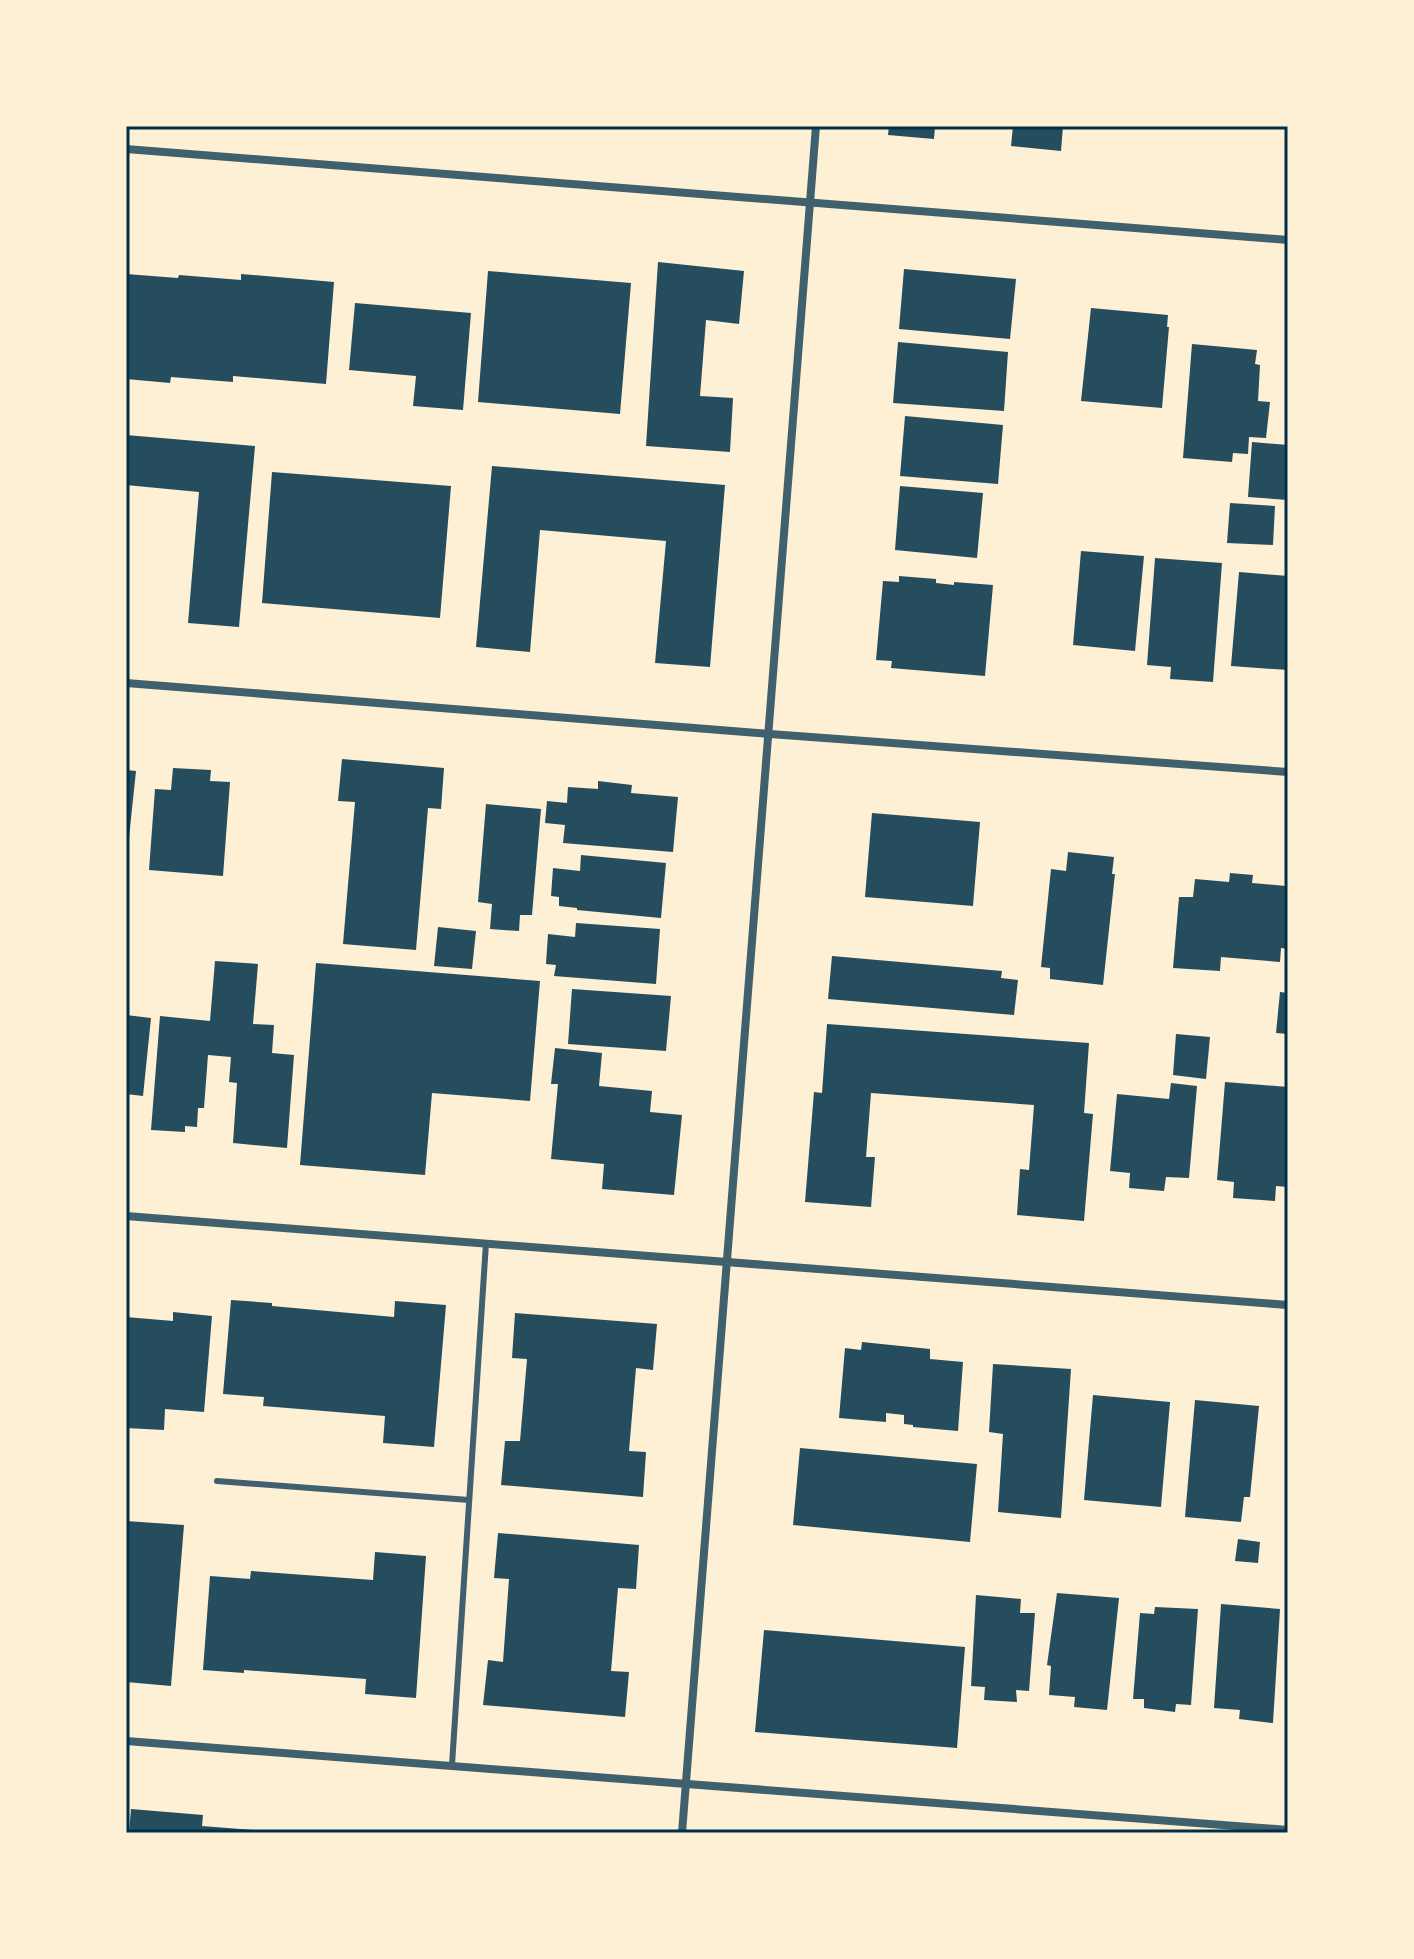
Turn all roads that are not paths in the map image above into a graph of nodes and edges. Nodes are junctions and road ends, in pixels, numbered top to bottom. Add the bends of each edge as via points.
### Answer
1 (816, 126) edge
2 (126, 149) edge
3 (809, 201) junction
4 (1288, 240) edge
5 (126, 683) edge
6 (770, 734) junction
7 (1288, 772) edge
8 (126, 1216) edge
9 (486, 1243) junction
10 (727, 1262) junction
11 (1288, 1305) edge
12 (217, 1481) dead end
13 (469, 1500) junction
14 (126, 1741) edge
15 (452, 1765) junction
16 (686, 1782) junction
17 (1288, 1830) edge
18 (682, 1833) edge

1 - 3 street
2 - 3 street
3 - 4 street
3 - 6 street
5 - 6 street
6 - 7 street
6 - 10 street
8 - 9 street
9 - 10 street
9 - 13 lane
10 - 11 street
10 - 16 street
12 - 13 lane
13 - 15 lane
14 - 15 street
15 - 16 street
16 - 17 street
16 - 18 street

